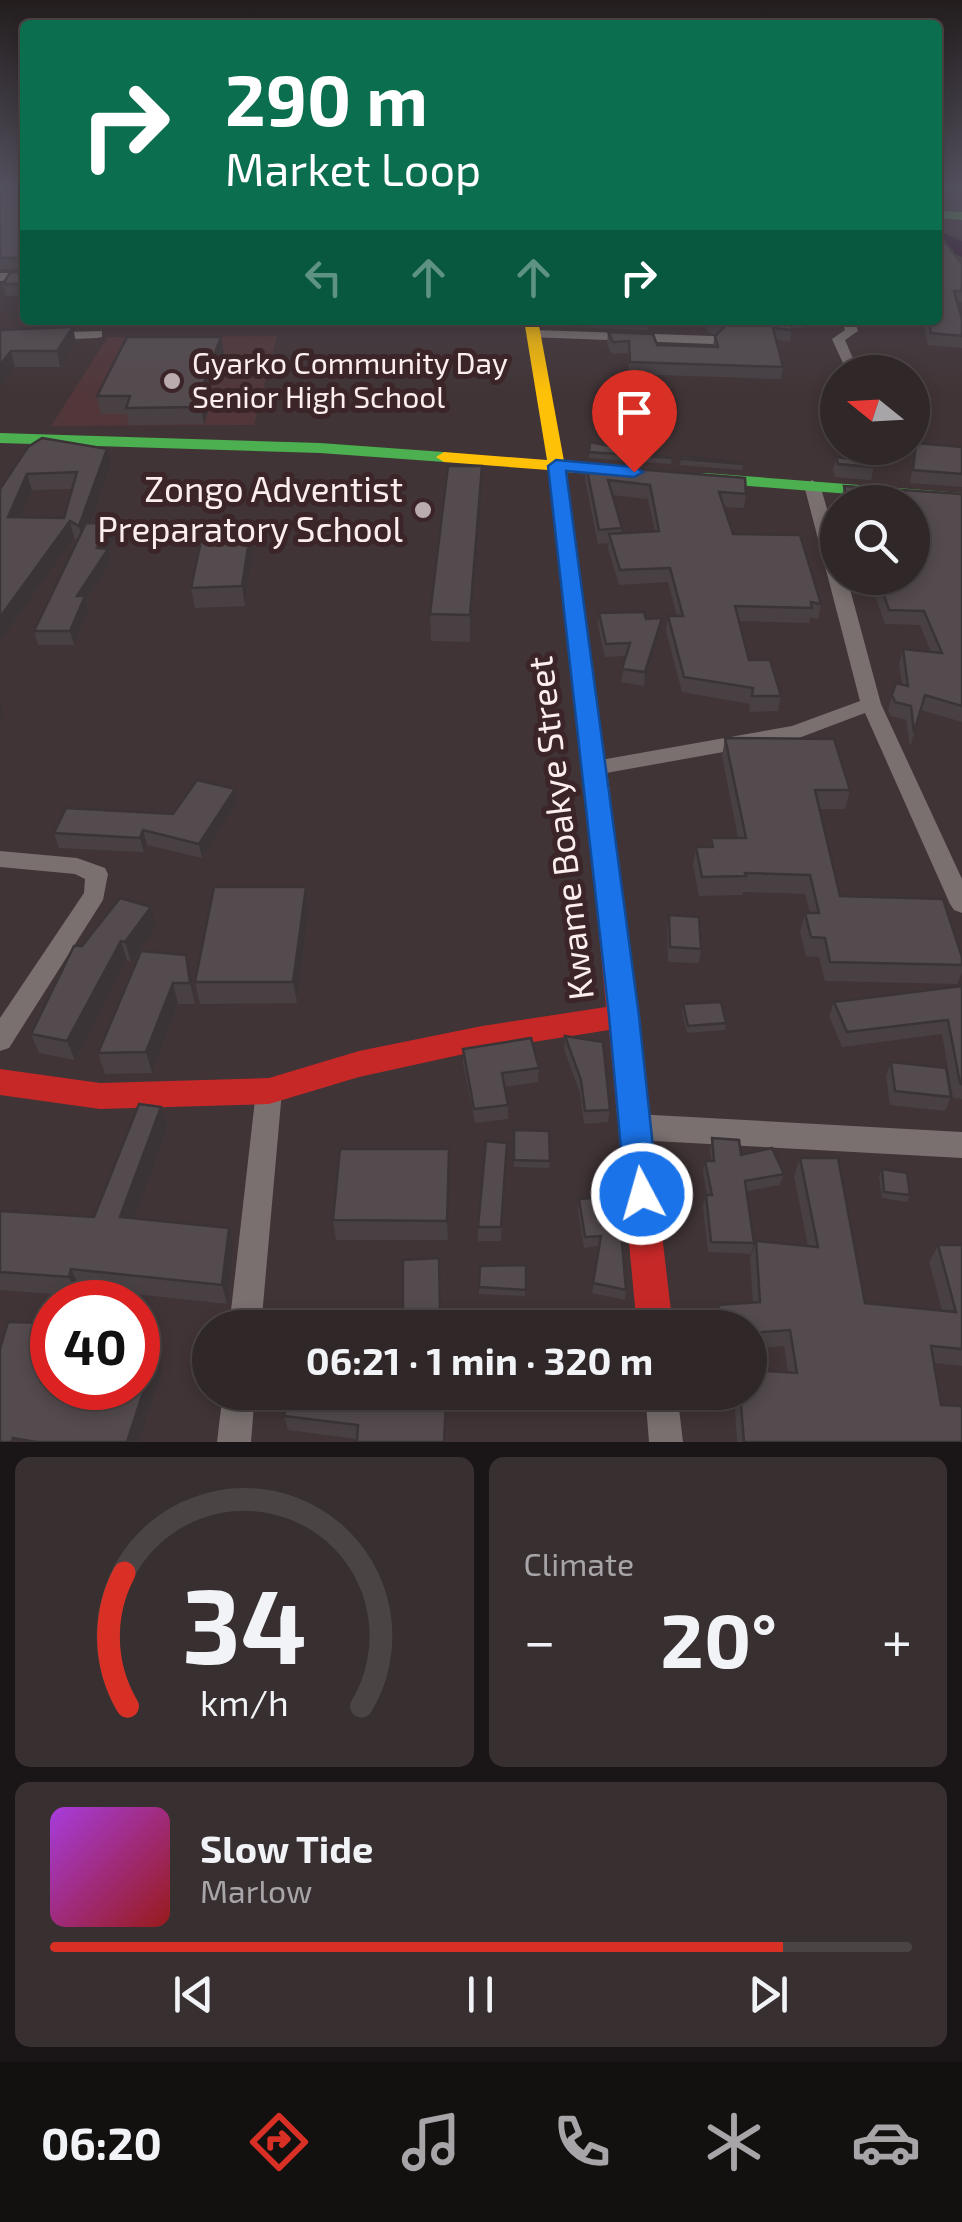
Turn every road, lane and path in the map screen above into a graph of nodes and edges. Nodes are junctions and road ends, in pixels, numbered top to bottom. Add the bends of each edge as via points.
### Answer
1 (850, 325) edge
2 (533, 327) edge
3 (97, 334) dead end
4 (0, 338) edge
5 (714, 340) edge
6 (846, 355) edge
7 (0, 438) edge
8 (556, 466) junction
9 (812, 485) junction
10 (962, 498) edge
11 (820, 513) edge
12 (843, 595) edge
13 (871, 704) junction
14 (595, 768) junction
15 (0, 859) edge
16 (962, 904) edge
17 (624, 1016) junction
18 (0, 1040) edge
19 (0, 1082) edge
20 (269, 1090) junction
21 (635, 1127) junction
22 (962, 1145) edge
23 (248, 1310) edge
24 (652, 1310) edge
25 (237, 1410) edge
26 (663, 1410) edge
27 (234, 1442) edge
28 (666, 1442) edge

1 - 6 street via 852,331 838,339
2 - 5 street
2 - 8 street, Kwame Boakye Street
3 - 4 street
7 - 8 street via 320,448
8 - 9 street
8 - 14 street, Kwame Boakye Street
9 - 10 street
9 - 11 street
12 - 13 street
13 - 14 street via 796,732
13 - 16 street
14 - 17 street, Kwame Boakye Street
15 - 18 street via 97,874 95,894
17 - 20 street via 412,1053
17 - 21 street, Kwame Boakye Street
19 - 20 street via 100,1096
20 - 23 street
21 - 22 street
21 - 24 street, Kwame Boakye Street
25 - 27 street
26 - 28 street

